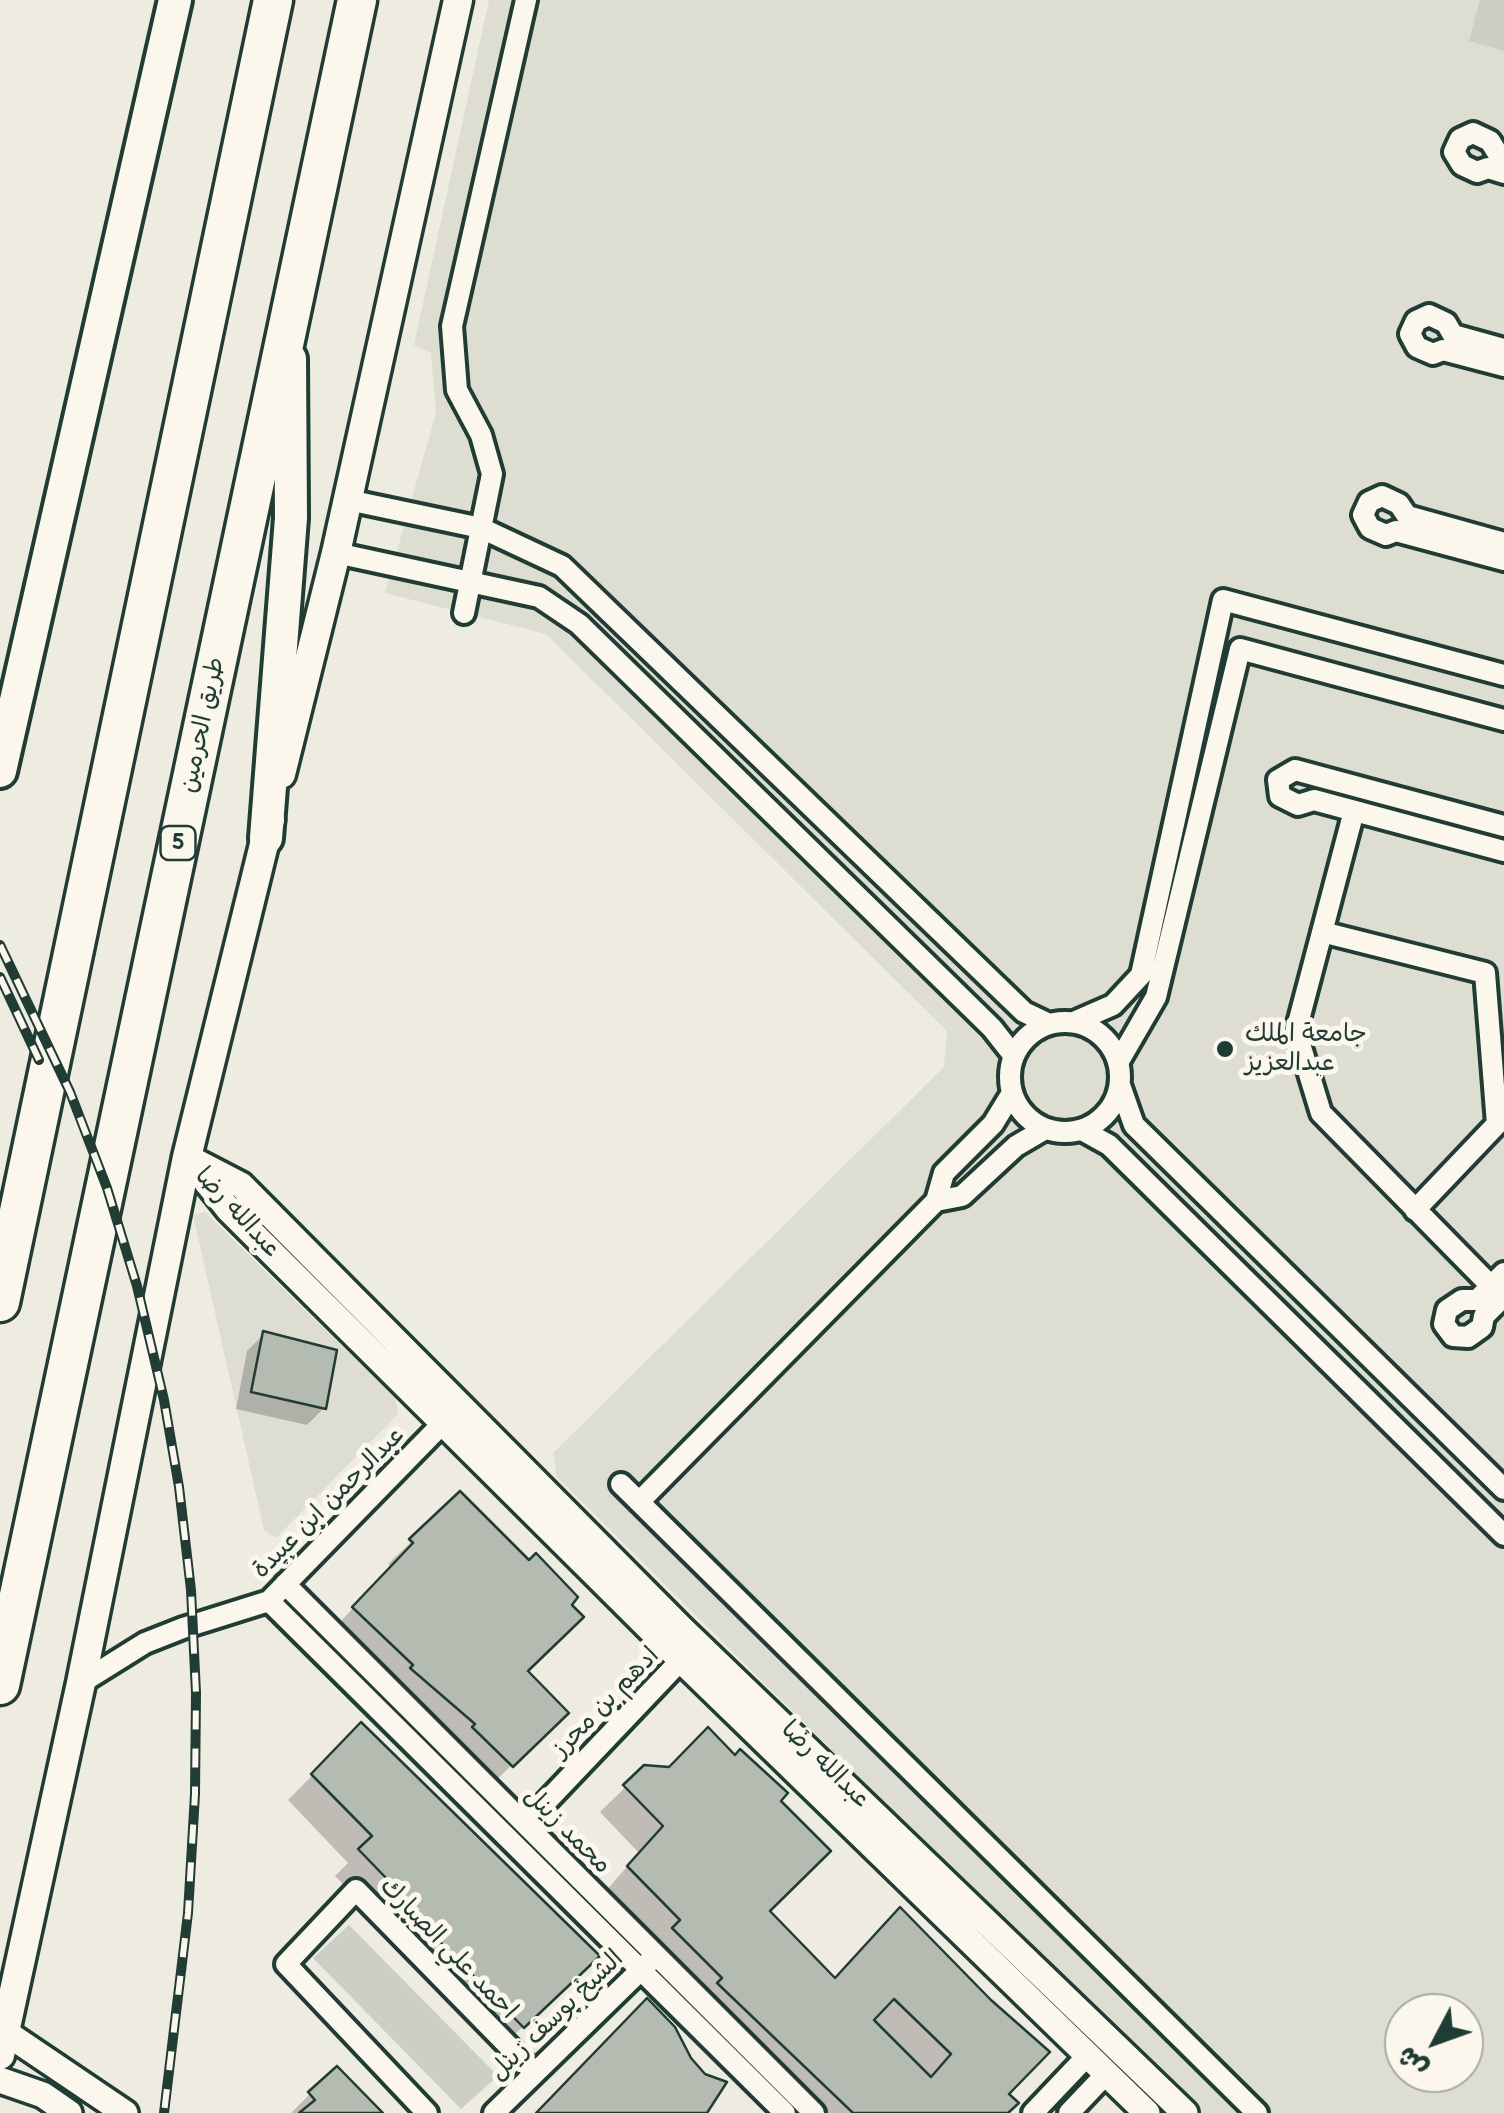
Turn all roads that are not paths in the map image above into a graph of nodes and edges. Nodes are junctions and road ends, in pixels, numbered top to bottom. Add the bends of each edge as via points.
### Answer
1 (175, 0) edge
2 (273, 0) edge
3 (356, 0) edge
4 (458, 0) edge
5 (526, 0) edge
6 (1504, 155) edge
7 (1504, 172) edge
8 (290, 314) junction
9 (1504, 349) edge
10 (1504, 366) edge
11 (348, 500) junction
12 (481, 528) junction
13 (1504, 543) edge
14 (336, 553) junction
15 (1504, 560) edge
16 (469, 582) junction
17 (464, 613) dead end
18 (1504, 674) edge
19 (1504, 720) edge
20 (0, 770) edge
21 (1354, 810) junction
22 (1504, 826) edge
23 (266, 838) junction
24 (1504, 850) edge
25 (1322, 932) junction
26 (1074, 1022) junction
27 (1049, 1024) junction
28 (1014, 1056) junction
29 (1118, 1061) junction
30 (1120, 1086) junction
31 (1012, 1093) junction
32 (1045, 1128) junction
33 (1082, 1130) junction
34 (186, 1157) junction
35 (936, 1201) junction
36 (1415, 1210) junction
37 (1500, 1285) edge
38 (0, 1302) edge
39 (444, 1422) junction
40 (621, 1484) dead end
41 (1504, 1489) edge
42 (639, 1502) junction
43 (1504, 1535) edge
44 (285, 1584) junction
45 (269, 1601) junction
46 (681, 1660) junction
47 (81, 1683) junction
48 (0, 1685) edge
49 (524, 1824) junction
50 (648, 1962) junction
51 (2, 2043) edge
52 (1098, 2064) junction
53 (535, 2072) junction
54 (0, 2080) edge
55 (771, 2108) edge
56 (69, 2113) edge
57 (124, 2113) edge
58 (427, 2113) edge
59 (494, 2113) edge
60 (814, 2113) edge
61 (1033, 2113) edge
62 (1069, 2113) edge
63 (1148, 2113) edge
64 (1184, 2113) edge
65 (1257, 2113) edge

1 - 20 main road
2 - 38 highway
3 - 8 highway, طريق الحرمين / 5
4 - 11 main road
5 - 12 street via 452,326 457,390 492,474
6 - 7 street via 1474,133 1460,139 1454,152 1462,166
8 - 23 main road via 291,518
8 - 48 highway, طريق الحرمين / 5
9 - 10 street via 1454,335 1446,322 1429,315 1410,334 1433,354 1443,350
11 - 12 street
11 - 14 main road
12 - 16 street
12 - 27 street via 562,566 1024,1012
13 - 15 street via 1406,516 1382,496 1368,502 1363,515 1386,536 1396,531
14 - 16 street
14 - 23 main road
16 - 17 street
16 - 28 street via 539,598 580,624
18 - 26 street via 1223,600 1141,975 1113,1004
19 - 29 street via 1240,649 1156,997
21 - 22 street via 1314,800 1298,805 1280,796 1278,780 1295,770
21 - 24 street
21 - 25 street
23 - 34 main road
25 - 36 street via 1296,1031 1320,1114
25 - 36 street via 1485,973 1497,1124
26 - 27 street
26 - 29 street via 1097,1031
27 - 28 street via 1028,1036
28 - 31 street
29 - 30 street
30 - 33 street via 1104,1118
30 - 41 street via 1134,1126
31 - 32 street
31 - 35 street via 993,1124 944,1173
32 - 33 street
32 - 35 street via 962,1196
33 - 43 street via 1108,1145
34 - 39 street, عبدالله رضا via 230,1210
34 - 47 main road
34 - 64 street, عبدالله رضا via 241,1185 682,1629
35 - 42 street
36 - 37 street
39 - 44 street, عبدالرحمن ابن عبيدة
39 - 46 street, عبدالله رضا
40 - 42 street
42 - 65 street
44 - 45 street, عبدالرحمن ابن عبيدة
44 - 49 street, محمد زينل
45 - 47 street, عبدالرحمن ابن عبيدة via 145,1644
45 - 50 street, محمد زينل
46 - 49 street, ادهم بن محرز
46 - 52 street, عبدالله رضا
47 - 51 main road
49 - 50 street, محمد زينل
50 - 53 street, الشيخ يوسف زينل
50 - 55 street, محمد زينل
50 - 60 street, محمد زينل
51 - 57 street
52 - 61 street
52 - 62 street
52 - 63 street, عبدالله رضا
53 - 58 street, احمد علي الصبارك via 356,1890 286,1964
53 - 59 street, الشيخ يوسف زينل
54 - 56 street via 43,2095

